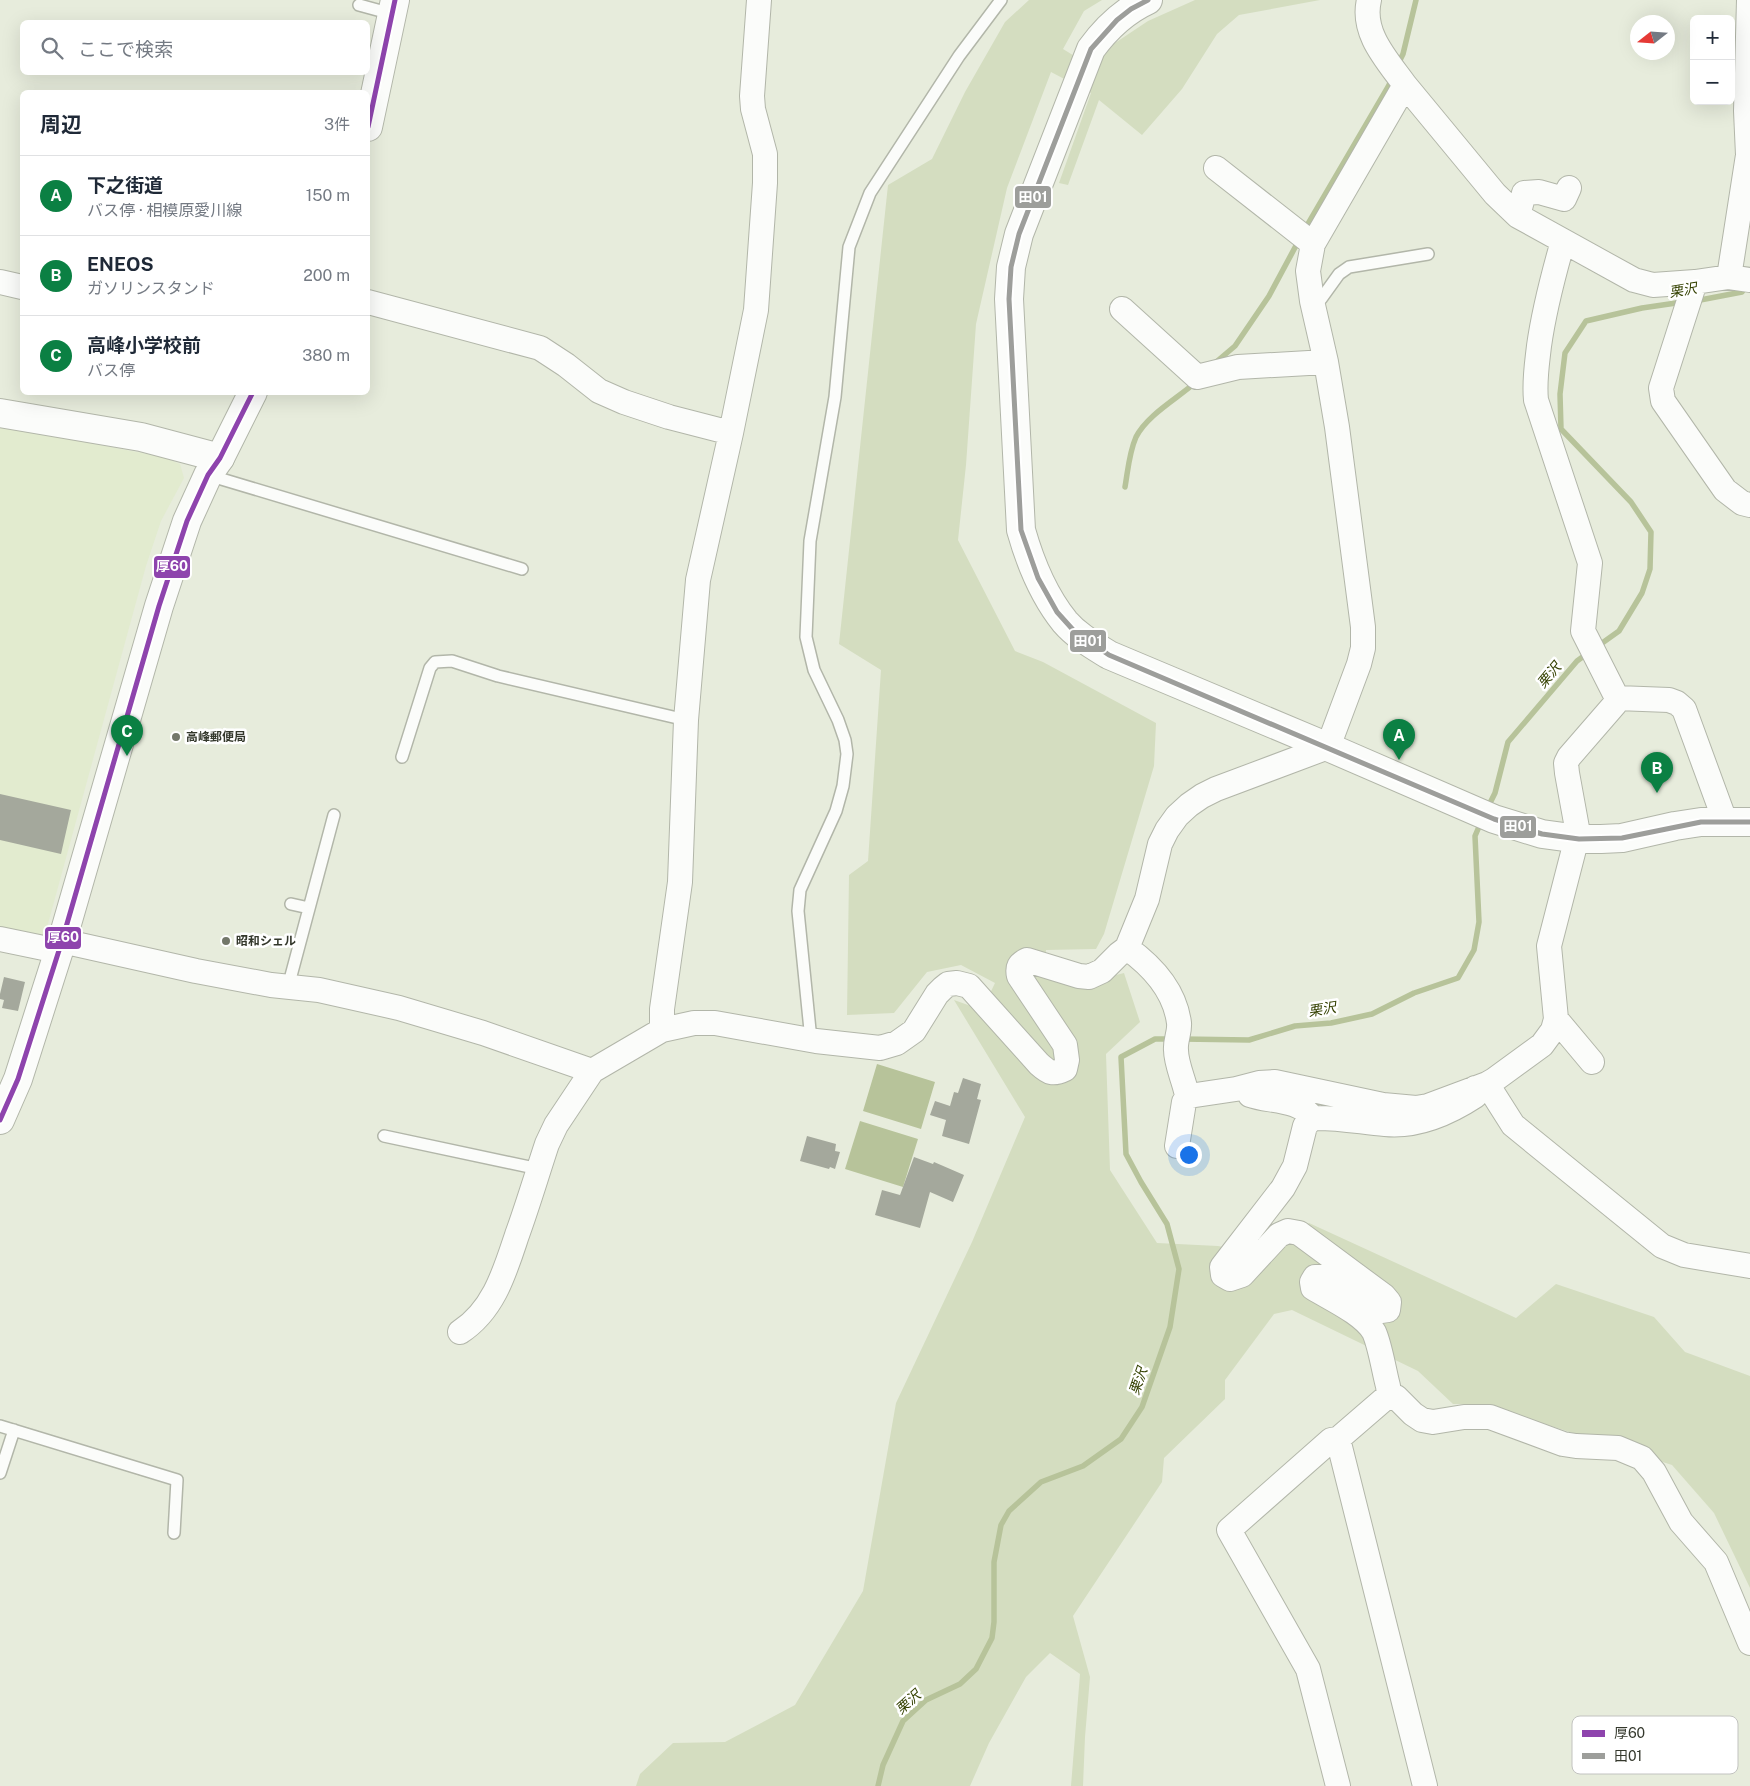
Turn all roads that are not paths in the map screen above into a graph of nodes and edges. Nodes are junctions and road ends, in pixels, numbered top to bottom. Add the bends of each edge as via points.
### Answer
1 (759, 0) edge
2 (1001, 0) edge
3 (1148, 0) edge
4 (1369, 0) edge
5 (1749, 0) edge
6 (359, 5) dead end
7 (394, 7) edge
8 (1405, 85) junction
9 (370, 118) edge
10 (1216, 168) dead end
11 (1569, 188) dead end
12 (1518, 216) junction
13 (1563, 241) junction
14 (1313, 244) junction
15 (1428, 254) dead end
16 (1738, 279) edge
17 (0, 282) edge
18 (1694, 285) junction
19 (20, 287) edge
20 (1312, 301) junction
21 (370, 303) edge
22 (1122, 309) dead end
23 (1326, 362) junction
24 (251, 395) edge
25 (0, 413) edge
26 (731, 432) junction
27 (214, 467) junction
28 (1750, 505) edge
29 (522, 569) dead end
30 (1617, 698) junction
31 (686, 720) junction
32 (1328, 747) junction
33 (402, 756) dead end
34 (334, 814) dead end
35 (1738, 822) edge
36 (1579, 839) junction
37 (291, 904) dead end
38 (309, 908) junction
39 (0, 939) edge
40 (60, 946) junction
41 (1127, 948) junction
42 (288, 987) junction
43 (1556, 1019) junction
44 (662, 1030) junction
45 (811, 1040) junction
46 (1592, 1062) dead end
47 (592, 1071) junction
48 (1246, 1086) junction
49 (1481, 1086) junction
50 (1189, 1096) junction
51 (1312, 1118) junction
52 (0, 1120) edge
53 (384, 1136) dead end
54 (1177, 1146) dead end
55 (539, 1169) junction
56 (1750, 1266) edge
57 (460, 1332) dead end
58 (1389, 1395) junction
59 (0, 1426) edge
60 (14, 1430) junction
61 (1338, 1439) junction
62 (0, 1473) edge
63 (174, 1533) dead end
64 (1750, 1642) edge
65 (1338, 1786) edge
66 (1425, 1786) edge

1 - 26 street via 752,96 765,154 765,183 756,310
2 - 45 lane via 959,56 870,193 849,248 835,397 810,540 807,596 809,654 838,720 847,754 836,811 800,890 798,911
3 - 32 main road via 1122,14 1091,49 1012,262 1008,299 1021,530 1040,583 1065,622 1086,641 1108,655
4 - 8 street via 1370,30 1378,48
5 - 16 street via 1748,156
6 - 7 lane
7 - 9 main road
8 - 12 street via 1495,194
8 - 14 street
10 - 14 street
11 - 12 street via 1564,198 1539,192 1524,193
12 - 13 street
13 - 18 street via 1634,280 1653,285
13 - 30 street via 1549,286 1534,384 1536,400 1590,563 1583,631
14 - 20 street via 1308,271
15 - 20 lane via 1348,267 1320,299
16 - 18 street
17 - 19 street
18 - 28 street via 1662,388 1663,400 1725,490
20 - 23 street
21 - 26 street via 540,348 607,395 669,417
22 - 23 street via 1197,377 1238,367
23 - 32 street via 1363,627 1359,664
24 - 27 main road
25 - 27 main road via 141,437
26 - 31 street via 698,580
27 - 29 lane
27 - 40 main road via 187,521 159,606
30 - 35 street via 1669,700 1684,709
30 - 36 street via 1566,763
31 - 33 lane via 498,676 452,661 441,661 430,668
31 - 44 street via 680,882 662,1009
32 - 36 main road via 1494,819 1542,834
32 - 41 street via 1216,789 1177,816 1160,844 1147,899
34 - 38 lane
35 - 36 main road via 1675,826 1622,838
36 - 43 street via 1550,946
37 - 38 lane
38 - 42 lane
39 - 40 street
40 - 42 street
40 - 52 main road via 18,1080
41 - 45 street via 1102,972 1089,977 1027,960 1020,963 1019,976 1065,1046 1065,1069 1056,1074 1048,1072 1040,1064 969,986 957,982 948,984 937,994 914,1031 897,1043 880,1048
41 - 50 street via 1141,958 1172,996 1179,1024 1176,1050
42 - 47 street via 318,990 399,1008
43 - 46 street
43 - 49 street via 1553,1030 1542,1045
44 - 45 street via 694,1022 715,1023
44 - 47 street
47 - 55 street via 556,1125
48 - 49 street via 1275,1082 1383,1105 1416,1108
48 - 50 street
48 - 51 street via 1250,1096 1279,1100 1308,1112
49 - 51 street via 1475,1096 1461,1105 1404,1124
49 - 56 street via 1514,1125 1662,1246 1684,1255
50 - 54 street via 1184,1102
51 - 58 street via 1305,1126 1295,1166 1283,1188 1222,1267 1223,1275 1230,1280 1242,1275 1279,1235 1299,1233 1389,1302 1388,1310 1381,1311 1324,1277 1314,1277 1312,1282 1313,1288 1368,1324 1374,1333
53 - 55 lane
55 - 57 street via 501,1283 470,1326
58 - 61 street
58 - 64 street via 1396,1397 1422,1420 1490,1417 1563,1444 1618,1448 1642,1458 1654,1472 1682,1522 1716,1562
59 - 60 lane
60 - 62 lane
60 - 63 lane via 177,1480
61 - 65 street via 1331,1440 1229,1530 1308,1669
61 - 66 street

